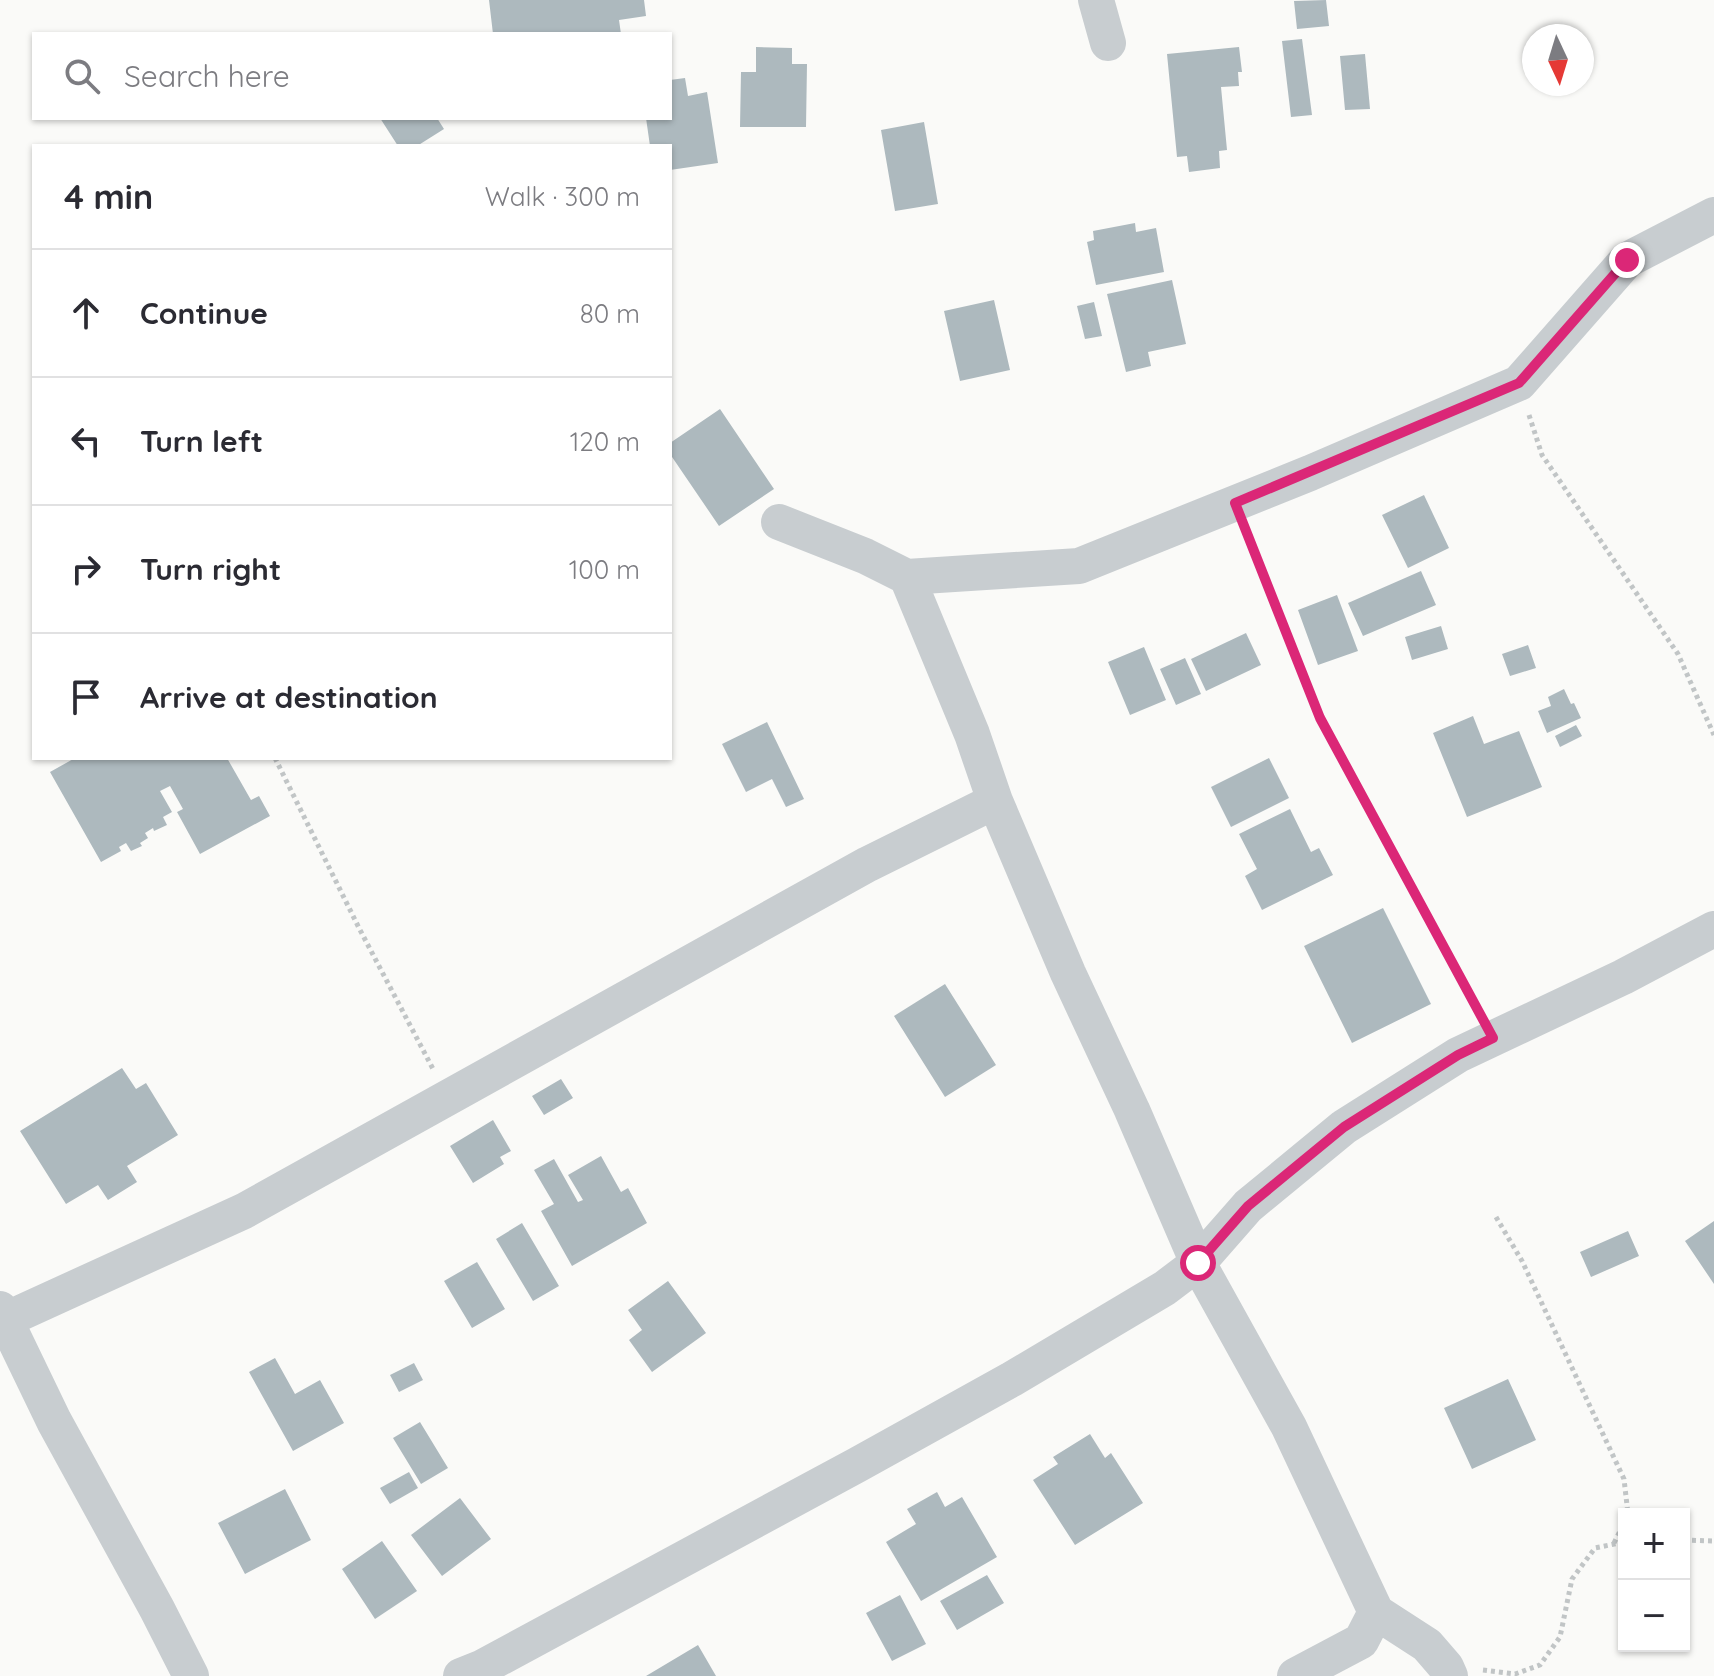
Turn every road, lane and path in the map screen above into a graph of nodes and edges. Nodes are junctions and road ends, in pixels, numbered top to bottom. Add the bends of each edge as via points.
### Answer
1 (1096, 0) edge
2 (1108, 43) dead end
3 (1714, 215) edge
4 (1519, 383) junction
5 (1235, 503) junction
6 (779, 522) dead end
7 (907, 577) junction
8 (1714, 735) edge
9 (276, 760) edge
10 (995, 801) junction
11 (1714, 929) edge
12 (1493, 1038) junction
13 (449, 1098) junction
14 (1496, 1217) dead end
15 (1198, 1263) junction
16 (3, 1314) edge
17 (1627, 1508) edge
18 (1618, 1536) edge
19 (1690, 1540) edge
20 (1714, 1541) edge
21 (1618, 1543) edge
22 (1614, 1544) junction
23 (1376, 1612) junction
24 (1448, 1672) edge
25 (191, 1676) edge
26 (461, 1676) edge
27 (1295, 1676) edge

1 - 2 street
3 - 4 street via 1627,260
4 - 5 street
4 - 8 path via 1542,455 1678,654
5 - 7 street via 1079,566
5 - 12 path via 1320,718
6 - 7 street
7 - 10 street
9 - 13 path
10 - 13 street via 868,864
10 - 15 street
11 - 12 street
12 - 15 street via 1344,1127 1248,1206
13 - 16 street via 244,1211
14 - 17 path via 1529,1275 1624,1479
15 - 23 street via 1289,1427
15 - 26 street via 1012,1379
16 - 25 street via 54,1421
18 - 22 path
19 - 20 path
21 - 22 path
22 - 24 path via 1595,1548 1572,1579 1560,1637 1540,1665 1515,1674
23 - 24 street via 1427,1645
23 - 27 street via 1361,1641

